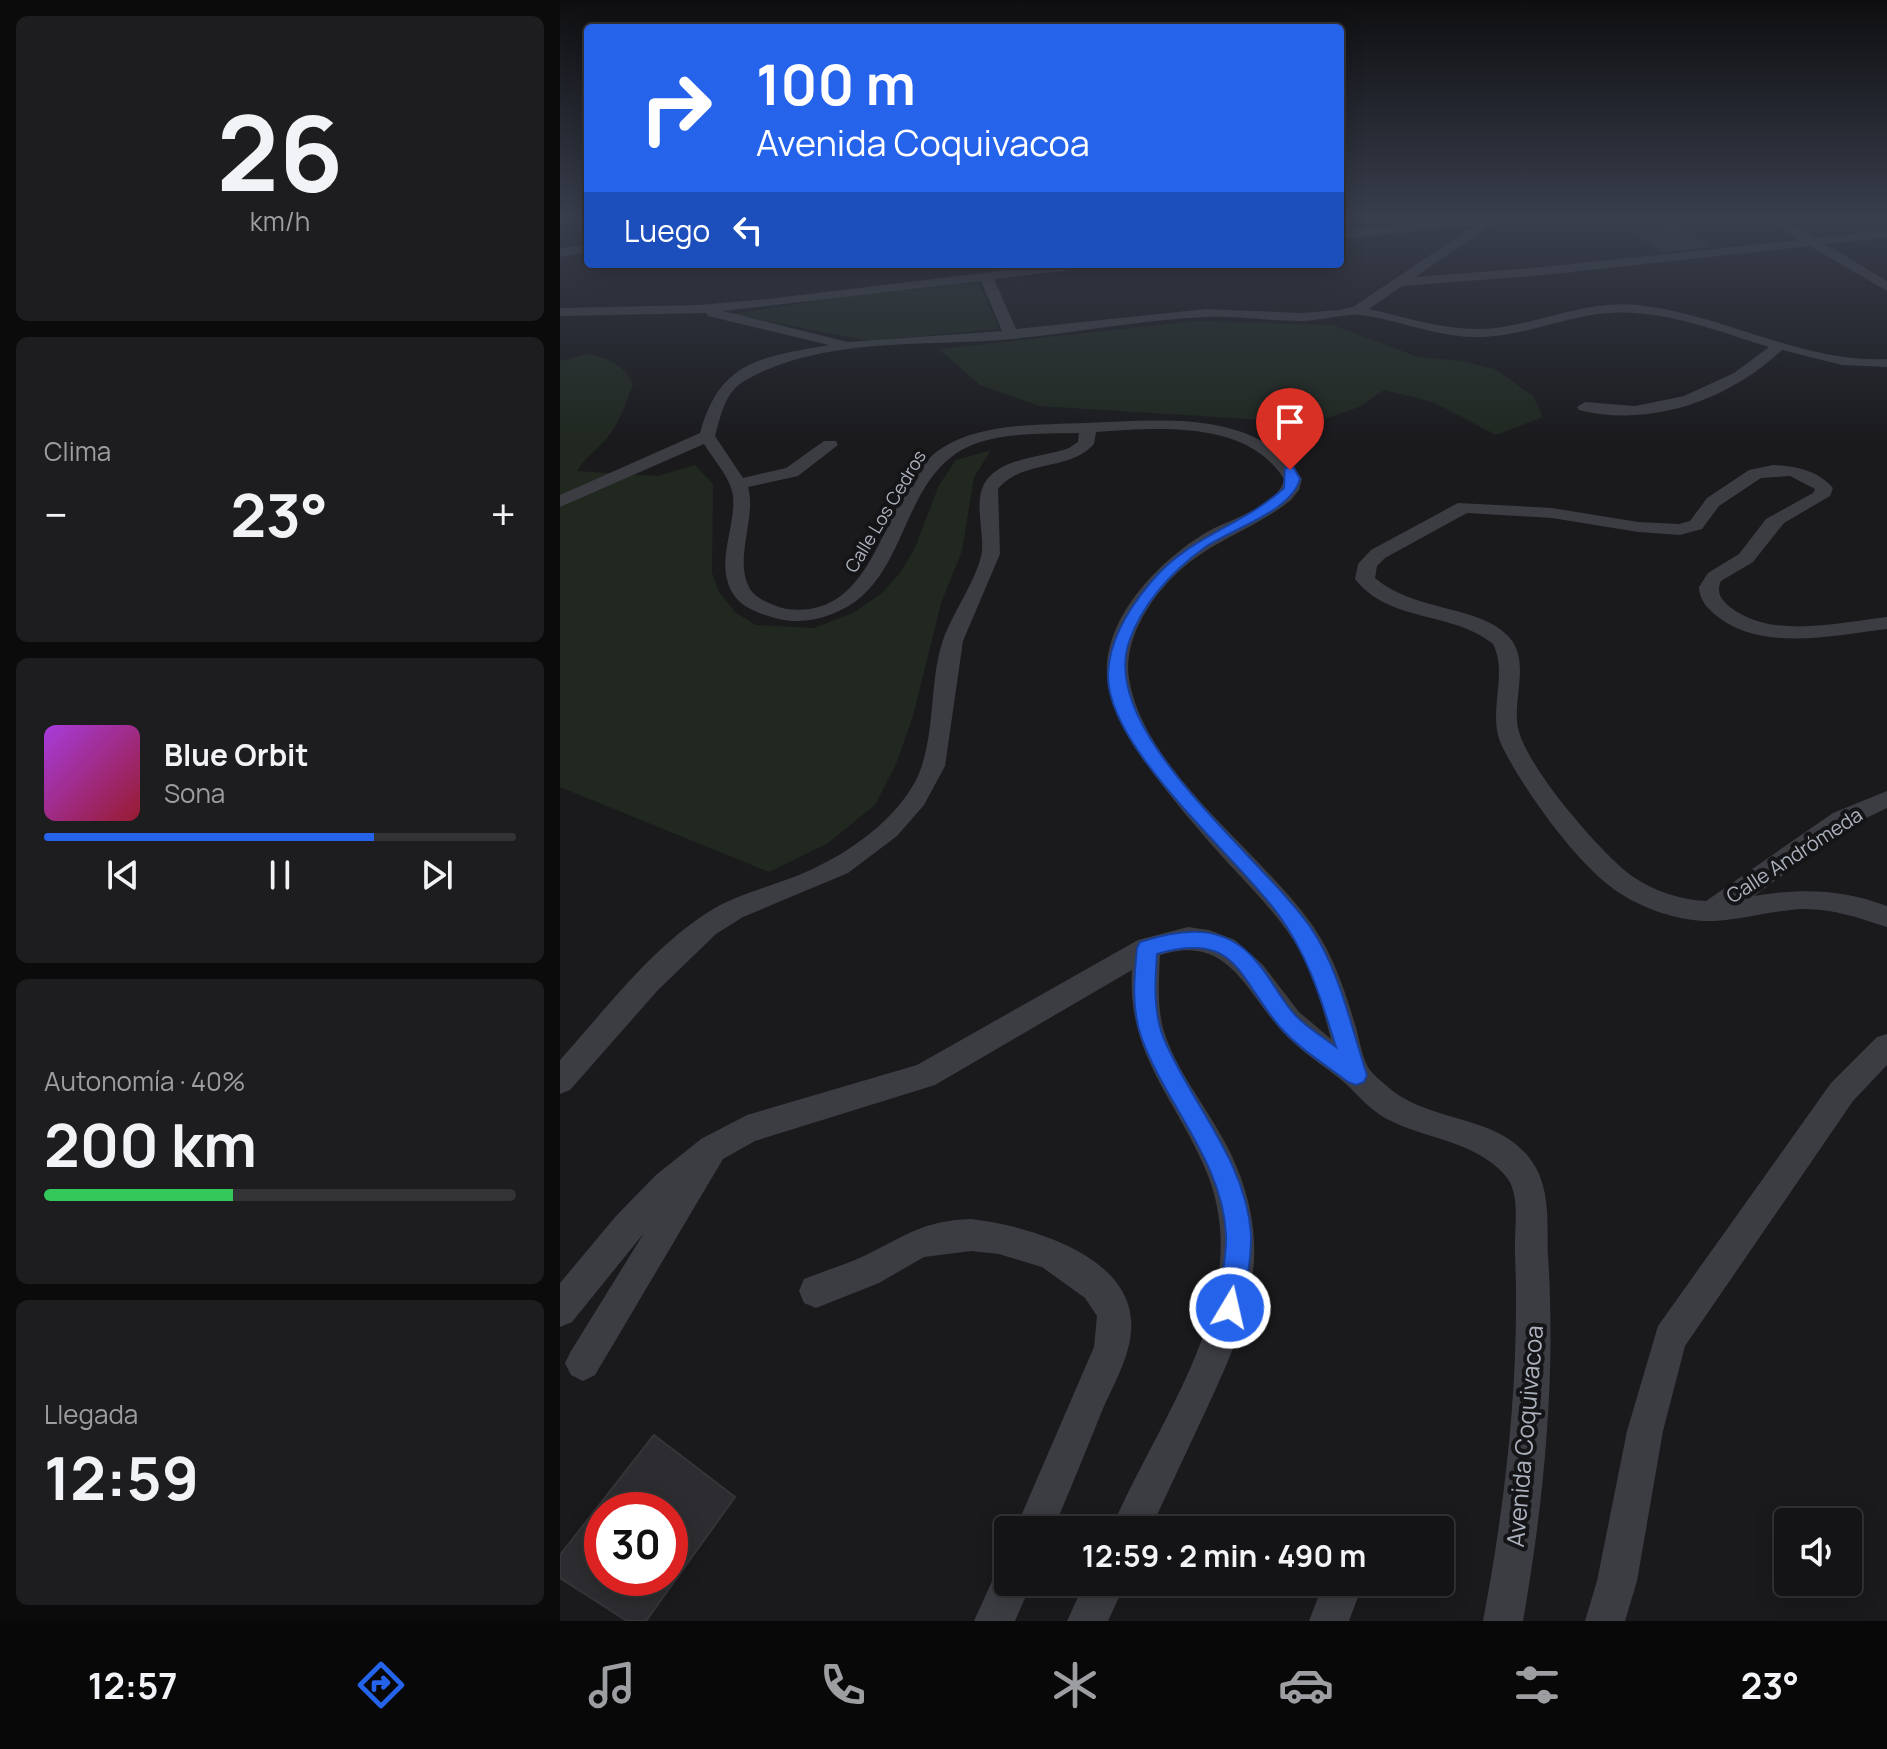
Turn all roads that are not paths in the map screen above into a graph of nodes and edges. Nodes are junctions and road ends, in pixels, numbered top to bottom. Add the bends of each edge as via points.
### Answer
1 (850, 292) edge
2 (993, 292) edge
3 (1383, 292) edge
4 (699, 309) junction
5 (1358, 310) junction
6 (560, 312) edge
7 (1011, 335) junction
8 (1779, 345) junction
9 (854, 346) junction
10 (1887, 363) edge
11 (1585, 407) dead end
12 (1088, 428) junction
13 (707, 436) junction
14 (830, 445) dead end
15 (738, 484) junction
16 (560, 502) edge
17 (1887, 623) edge
18 (1887, 799) edge
19 (1700, 912) junction
20 (1887, 917) edge
21 (1147, 948) junction
22 (1887, 1046) edge
23 (1356, 1075) junction
24 (560, 1081) edge
25 (712, 1149) junction
26 (816, 1291) dead end
27 (560, 1310) edge
28 (583, 1363) dead end
29 (1040, 1516) edge
30 (1137, 1516) edge
31 (1006, 1596) edge
32 (1099, 1596) edge
33 (994, 1621) edge
34 (1087, 1621) edge
35 (1503, 1621) edge
36 (1605, 1621) edge

1 - 4 street
2 - 7 street
3 - 5 street
4 - 6 street
4 - 9 street
5 - 7 street via 1313,317 1206,313
5 - 8 street via 1471,333 1590,310 1637,309
7 - 9 street
8 - 10 street via 1848,361
8 - 11 street via 1734,382 1695,397 1606,413
9 - 13 street via 787,358 738,377 718,398
12 - 15 street, Calle Los Cedros via 975,441 943,455 866,584 842,606 811,615 762,607 741,591 734,556 742,498
12 - 23 street, Calle Los Cedros via 1165,424 1225,435 1268,450 1293,479 1278,501 1175,564 1134,615 1121,644 1116,676 1140,740 1306,937
12 - 24 street via 1086,444 1075,454 1006,472 989,489 991,554 953,641 933,766 915,800 884,832 823,875 709,925 646,984
13 - 15 street
13 - 16 street
14 - 15 street via 792,472
17 - 19 street via 1774,630 1723,613 1710,599 1714,576 1745,560 1771,524 1821,496 1824,488 1793,471 1755,474 1713,502 1696,525 1680,530 1464,507 1368,564 1365,579 1377,592 1501,639 1508,652 1507,731 1533,776 1580,840 1621,882
18 - 19 street, Calle Andrómeda via 1828,829 1743,893
19 - 20 street via 1821,900
21 - 23 street, Avenida Coquivacoa via 1185,938 1211,939 1232,950 1289,1022
21 - 25 street, Avenida Coquivacoa via 925,1076 747,1129
21 - 30 street via 1144,989 1152,1038 1220,1166 1238,1236 1235,1283 1221,1339
22 - 36 street via 1842,1092 1670,1338
23 - 35 street, Avenida Coquivacoa via 1385,1103 1425,1123 1485,1142 1509,1157 1527,1183 1534,1294 1532,1401
25 - 27 street, Avenida Coquivacoa via 627,1227
25 - 28 street
26 - 29 street via 922,1242 966,1235 1011,1240 1077,1266 1112,1307 1111,1348
31 - 33 street
32 - 34 street

